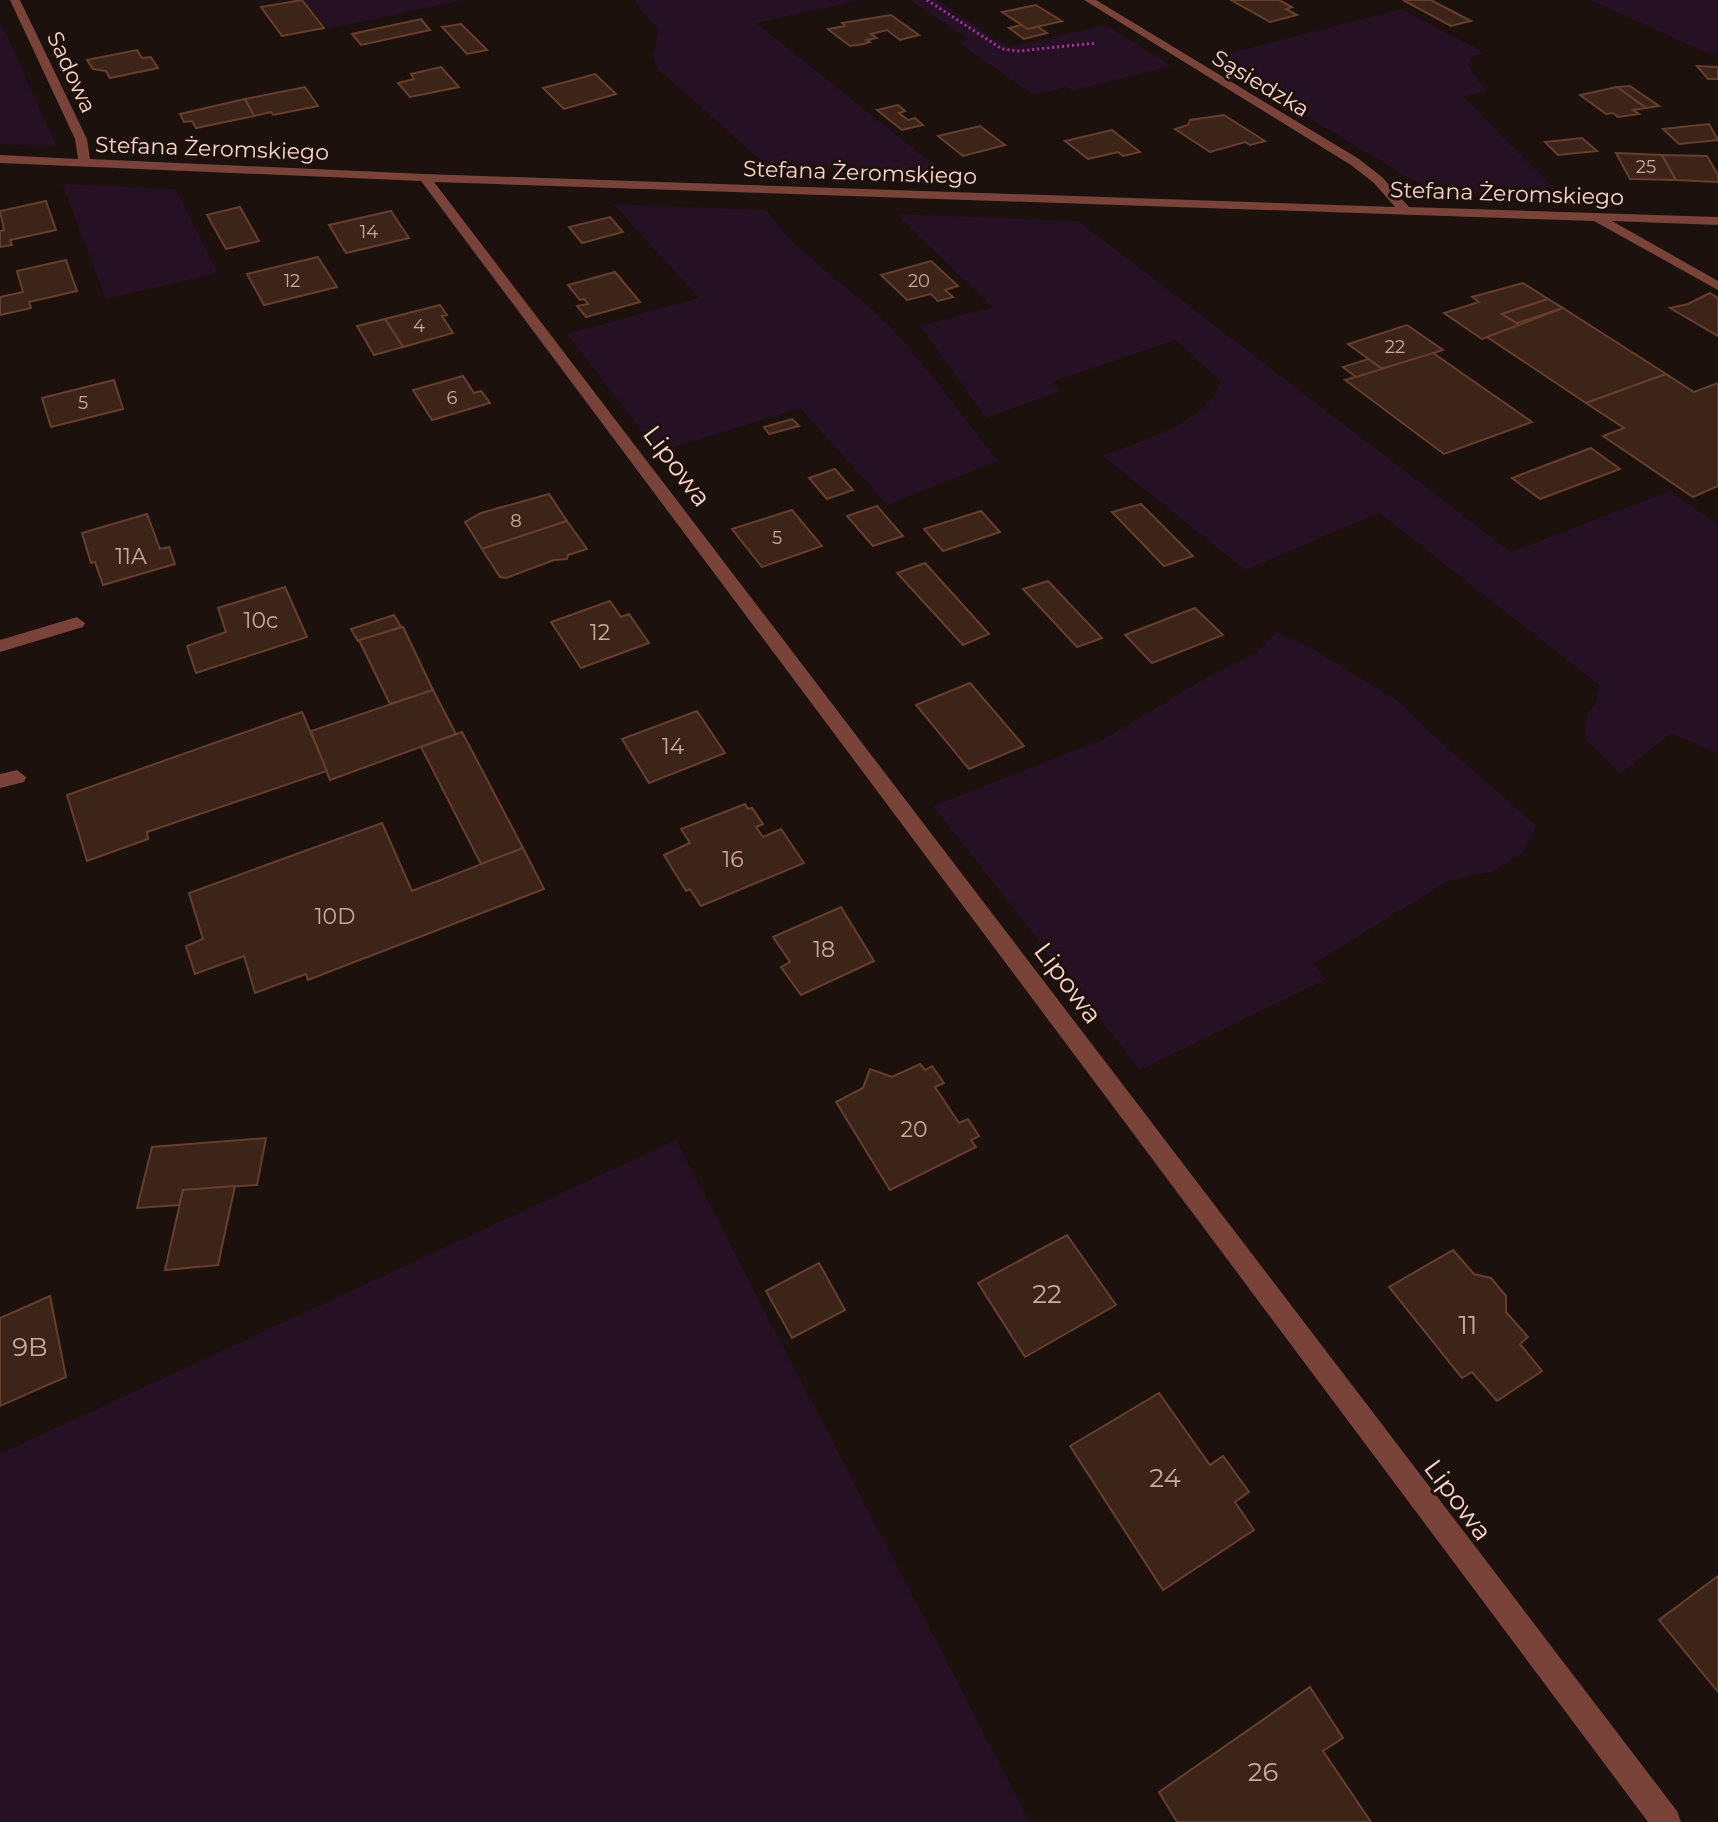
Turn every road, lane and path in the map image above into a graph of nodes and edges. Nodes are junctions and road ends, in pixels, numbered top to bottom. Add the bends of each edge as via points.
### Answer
1 (15, 0) edge
2 (927, 0) edge
3 (1089, 0) edge
4 (1100, 43) dead end
5 (0, 159) edge
6 (85, 163) junction
7 (425, 178) junction
8 (1404, 209) junction
9 (1594, 216) junction
10 (1718, 221) edge
11 (1718, 286) edge
12 (77, 623) dead end
13 (0, 646) edge
14 (1666, 1822) edge

1 - 6 street, Sadowa via 81,139
2 - 4 path via 1002,49
3 - 8 street, Sąsiedzka via 1355,162
5 - 6 street, Stefana Żeromskiego
6 - 7 street, Stefana Żeromskiego
7 - 8 street, Stefana Żeromskiego
7 - 14 street, Lipowa
8 - 9 street, Stefana Żeromskiego
9 - 10 street, Stefana Żeromskiego
9 - 11 street
12 - 13 street

